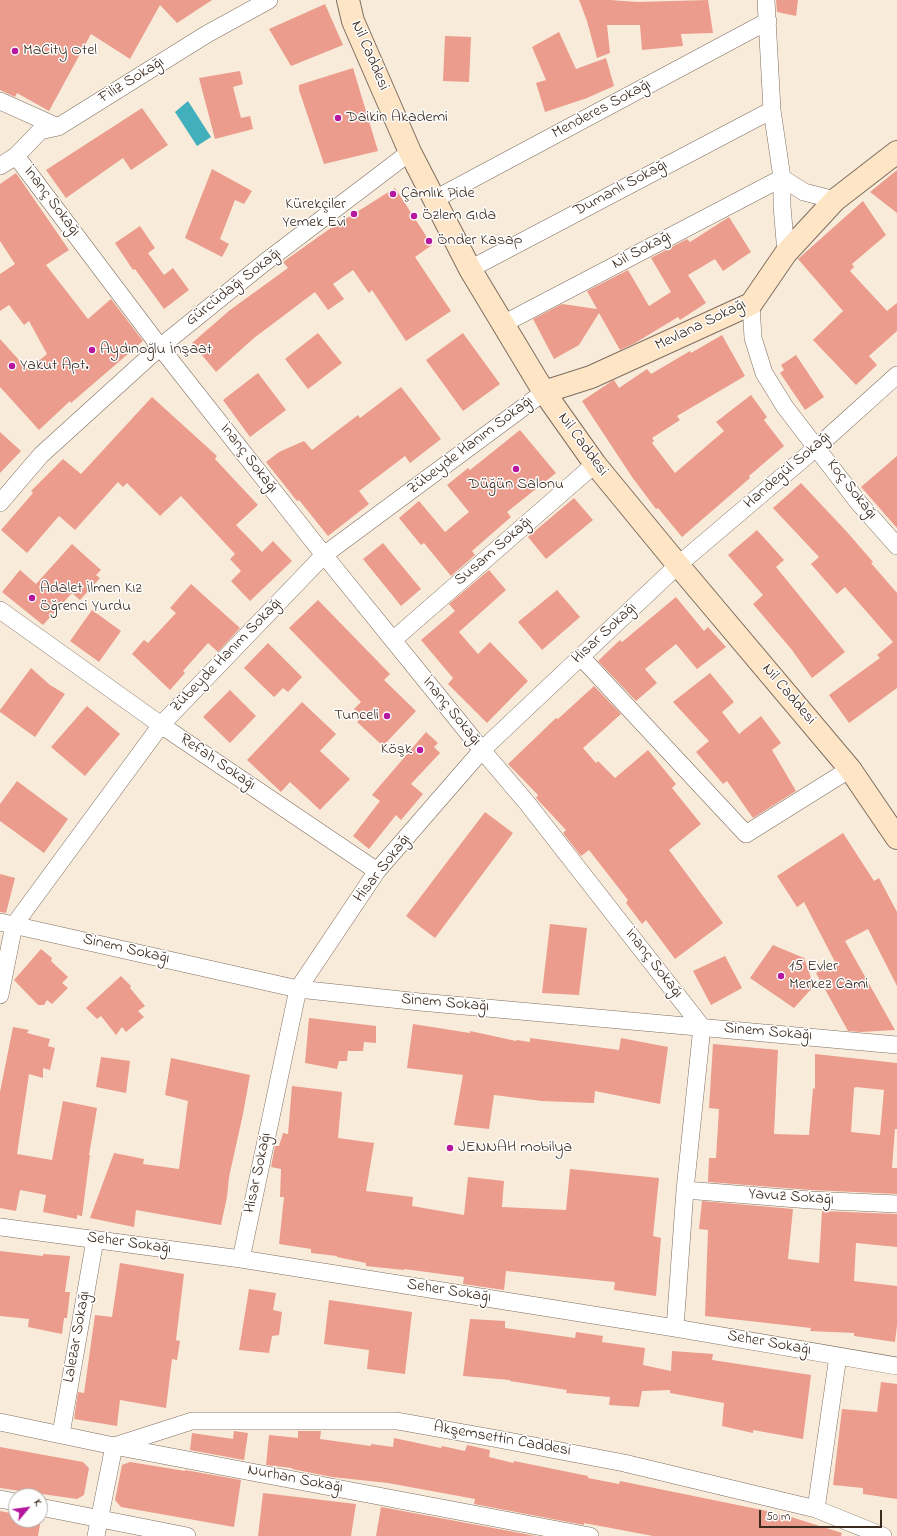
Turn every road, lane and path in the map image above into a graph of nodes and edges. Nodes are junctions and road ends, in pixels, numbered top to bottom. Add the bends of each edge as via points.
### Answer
1 (270, 0) edge
2 (348, 0) edge
3 (766, 0) edge
4 (768, 20) junction
5 (0, 102) edge
6 (772, 110) junction
7 (58, 127) junction
8 (410, 152) junction
9 (897, 152) edge
10 (16, 156) junction
11 (0, 166) edge
12 (782, 178) junction
13 (436, 199) junction
14 (835, 200) junction
15 (786, 253) junction
16 (470, 269) junction
17 (751, 304) junction
18 (503, 324) junction
19 (160, 347) junction
20 (897, 375) edge
21 (544, 392) junction
22 (817, 447) junction
23 (595, 464) junction
24 (0, 503) edge
25 (897, 546) edge
26 (324, 555) junction
27 (678, 566) junction
28 (0, 610) edge
29 (393, 640) junction
30 (581, 657) junction
31 (161, 725) junction
32 (482, 750) junction
33 (850, 768) junction
34 (897, 838) edge
35 (378, 871) junction
36 (7, 923) edge
37 (298, 989) junction
38 (0, 995) edge
39 (702, 1027) junction
40 (897, 1045) edge
41 (685, 1190) junction
42 (897, 1204) edge
43 (0, 1227) edge
44 (95, 1240) junction
45 (241, 1259) junction
46 (675, 1328) junction
47 (838, 1356) junction
48 (897, 1366) edge
49 (0, 1422) edge
50 (61, 1434) junction
51 (114, 1446) junction
52 (48, 1509) edge
53 (816, 1509) junction
54 (99, 1519) junction
55 (96, 1536) edge
56 (187, 1536) edge
57 (590, 1536) edge
58 (883, 1536) edge

1 - 7 street, Filiz Sokağı via 207,34
2 - 8 street, Nil Caddesi via 353,21
3 - 4 street
4 - 6 street
4 - 13 street, Menderes Sokağı
5 - 7 street
6 - 12 street
6 - 16 street, Dumanlı Sokağı
7 - 10 street, Filiz Sokağı via 40,131
8 - 13 street, Nil Caddesi
8 - 19 street, Gürcüdağı Sokağı via 264,263
9 - 14 street, Mevlana Sokağı
10 - 11 street, Filiz Sokağı
10 - 19 street, İnanç Sokağı
12 - 14 street via 804,192
12 - 15 street
12 - 18 street, Nil Sokağı
13 - 16 street, Nil Caddesi
14 - 15 street, Mevlana Sokağı
15 - 17 street, Mevlana Sokağı
16 - 18 street, Nil Caddesi
17 - 21 street, Mevlana Sokağı via 591,377
17 - 22 street, Koç Sokağı via 753,338 764,373 785,408
18 - 21 street, Nil Caddesi
19 - 24 street, Gürcüdağı Sokağı via 41,455
19 - 26 street, İnanç Sokağı
20 - 22 street, Handegül Sokağı
21 - 23 street, Nil Caddesi
21 - 26 street, Zübeyde Hanım Sokağı
22 - 25 street, Koç Sokağı via 858,502
22 - 27 street, Handegül Sokağı
23 - 27 street, Nil Caddesi
23 - 29 street, Susam Sokağı
26 - 29 street, İnanç Sokağı
26 - 31 street, Zübeyde Hanım Sokağı
27 - 30 street, Hisar Sokağı
27 - 33 street, Nil Caddesi
28 - 31 street, Refah Sokağı
29 - 32 street, İnanç Sokağı
30 - 32 street, Hisar Sokağı
30 - 33 street via 746,834
31 - 35 street, Refah Sokağı
31 - 36 street, Zübeyde Hanım Sokağı
32 - 35 street, Hisar Sokağı
32 - 39 street, İnanç Sokağı via 527,803
33 - 34 street, Nil Caddesi
35 - 37 street, Hisar Sokağı
36 - 37 street, Sinem Sokağı
36 - 38 street, Zübeyde Hanım Sokağı
37 - 39 street, Sinem Sokağı
37 - 45 street, Hisar Sokağı
39 - 40 street, Sinem Sokağı
39 - 41 street
41 - 42 street, Yavuz Sokağı
41 - 46 street
43 - 44 street, Seher Sokağı
44 - 45 street, Seher Sokağı
44 - 50 street, Lalezar Sokağı
45 - 46 street, Seher Sokağı
46 - 47 street, Seher Sokağı
47 - 48 street, Seher Sokağı
47 - 53 street
49 - 50 street, Nurhan Sokağı
50 - 51 street, Nurhan Sokağı
51 - 53 street, Akşemsettin Caddesi via 192,1422 397,1421 624,1463
51 - 54 street
51 - 57 street, Nurhan Sokağı
52 - 54 street
53 - 58 street, Akşemsettin Caddesi
54 - 55 street
54 - 56 street

